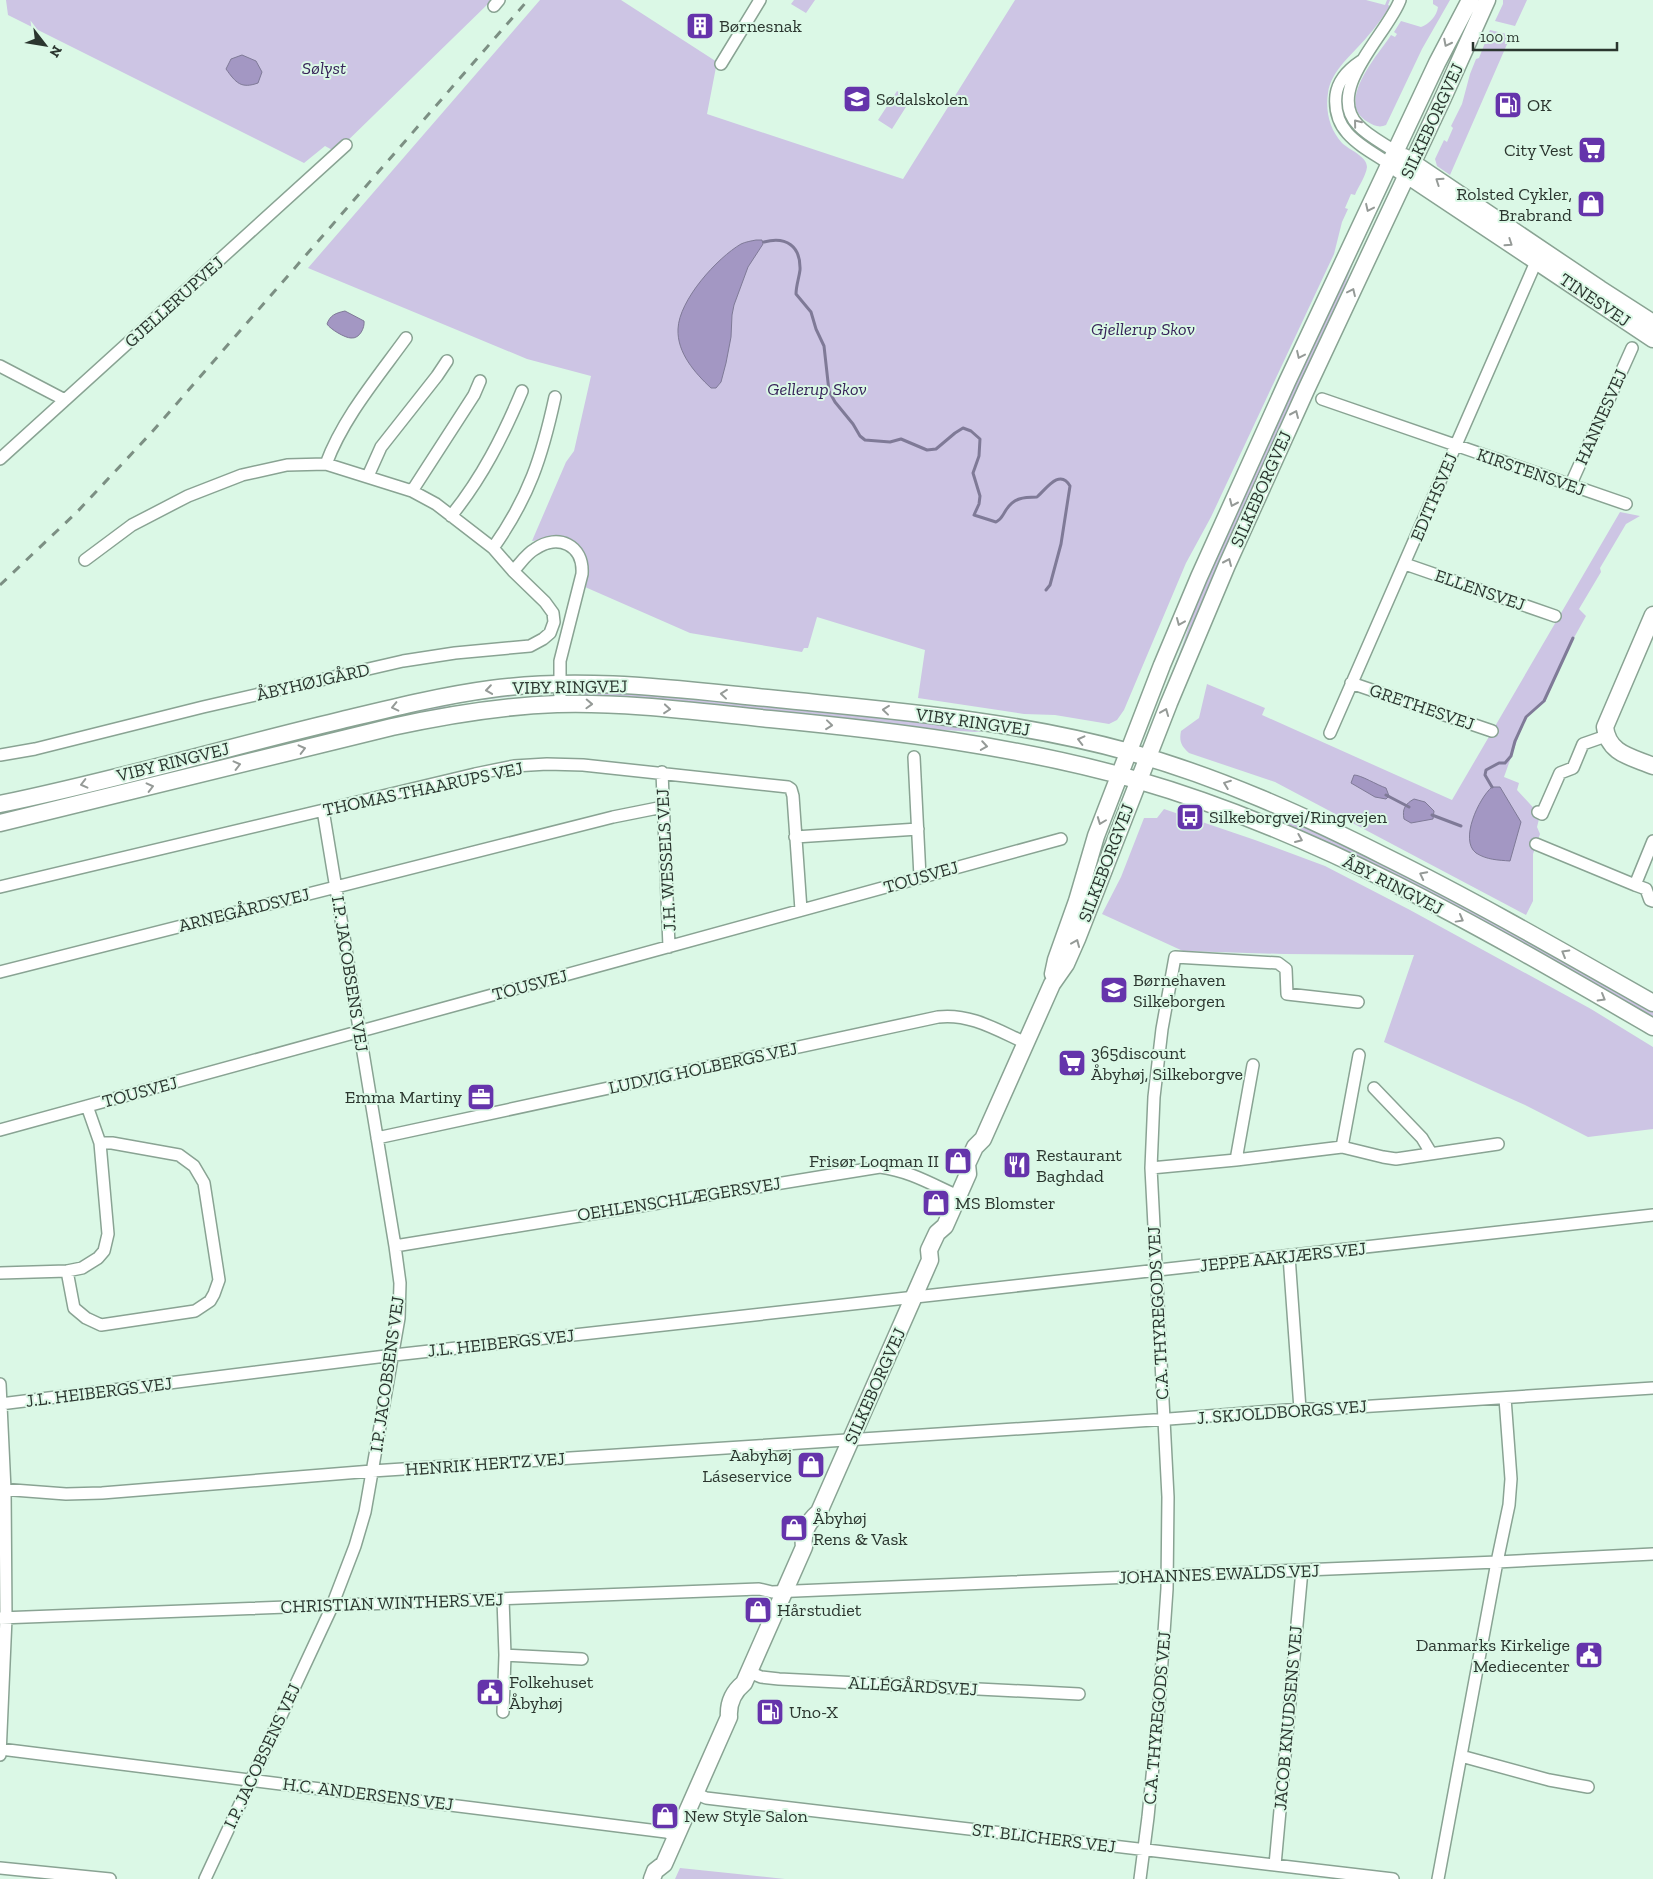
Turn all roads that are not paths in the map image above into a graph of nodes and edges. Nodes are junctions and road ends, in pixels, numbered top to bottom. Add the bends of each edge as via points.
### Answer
1 (760, 0) edge
2 (1400, 0) edge
3 (1470, 0) edge
4 (1487, 0) edge
5 (720, 64) dead end
6 (346, 144) dead end
7 (1393, 158) junction
8 (1410, 169) junction
9 (1539, 255) junction
10 (1653, 323) edge
11 (406, 338) dead end
12 (1653, 339) edge
13 (1632, 348) dead end
14 (446, 361) dead end
15 (0, 366) edge
16 (480, 381) dead end
17 (522, 391) dead end
18 (555, 397) dead end
19 (1322, 399) dead end
20 (65, 400) junction
21 (1456, 446) junction
22 (2, 454) edge
23 (326, 464) junction
24 (368, 476) junction
25 (1570, 486) junction
26 (412, 491) junction
27 (1626, 504) dead end
28 (451, 516) junction
29 (493, 548) junction
30 (85, 560) dead end
31 (1405, 564) junction
32 (513, 572) junction
33 (1555, 616) dead end
34 (1653, 616) edge
35 (1352, 683) junction
36 (559, 684) junction
37 (560, 704) junction
38 (1492, 731) dead end
39 (1330, 733) dead end
40 (1606, 736) junction
41 (1128, 752) junction
42 (0, 755) edge
43 (914, 757) dead end
44 (1147, 757) junction
45 (1653, 766) edge
46 (662, 772) junction
47 (1119, 775) junction
48 (1138, 780) junction
49 (0, 804) edge
50 (663, 807) junction
51 (323, 810) junction
52 (1538, 812) dead end
53 (0, 823) edge
54 (918, 829) junction
55 (795, 837) junction
56 (1061, 839) dead end
57 (1653, 841) edge
58 (1536, 844) dead end
59 (920, 877) junction
60 (1635, 885) junction
61 (0, 887) edge
62 (335, 887) junction
63 (1653, 901) edge
64 (801, 910) junction
65 (670, 947) junction
66 (0, 972) edge
67 (1052, 984) junction
68 (1358, 1002) dead end
69 (1653, 1004) edge
70 (1653, 1027) edge
71 (360, 1031) junction
72 (1026, 1043) junction
73 (1359, 1055) dead end
74 (1253, 1064) dead end
75 (1374, 1088) dead end
76 (87, 1106) junction
77 (0, 1130) edge
78 (376, 1138) junction
79 (100, 1143) junction
80 (1498, 1144) dead end
81 (1342, 1147) junction
82 (1431, 1153) junction
83 (1236, 1160) junction
84 (1151, 1168) junction
85 (958, 1196) junction
86 (1653, 1215) edge
87 (395, 1246) junction
88 (1289, 1256) junction
89 (67, 1271) junction
90 (1156, 1271) junction
91 (0, 1273) edge
92 (914, 1297) junction
93 (394, 1355) junction
94 (0, 1384) edge
95 (1653, 1388) edge
96 (1505, 1398) junction
97 (0, 1404) edge
98 (1300, 1409) junction
99 (1164, 1420) junction
100 (851, 1439) junction
101 (372, 1472) junction
102 (2, 1490) edge
103 (1653, 1554) edge
104 (1497, 1562) junction
105 (1302, 1570) junction
106 (1168, 1576) junction
107 (784, 1592) junction
108 (502, 1599) junction
109 (332, 1606) junction
110 (3, 1618) edge
111 (505, 1654) junction
112 (582, 1659) dead end
113 (746, 1677) junction
114 (1079, 1694) dead end
115 (503, 1712) dead end
116 (0, 1749) edge
117 (0, 1755) edge
118 (1461, 1756) junction
119 (251, 1780) junction
120 (1588, 1786) dead end
121 (695, 1793) junction
122 (676, 1836) junction
123 (1144, 1850) junction
124 (1275, 1865) junction
125 (0, 1868) edge
126 (663, 1872) edge
127 (110, 1879) edge
128 (205, 1879) edge
129 (652, 1879) edge
130 (1140, 1879) edge
131 (1394, 1879) edge
132 (1438, 1879) edge

1 - 5 street
2 - 7 street via 1362,60 1351,67 1339,84 1336,99 1336,117 1345,131 1357,142
3 -> 7 main road, SILKEBORGVEJ
4 - 8 main road, SILKEBORGVEJ
6 - 20 street, GJELLERUPVEJ
7 - 8 main road, TINESVEJ
7 -> 41 main road, SILKEBORGVEJ via 1199,577
8 - 9 main road, TINESVEJ
44 -> 8 main road, SILKEBORGVEJ via 1227,565
9 - 10 main road, TINESVEJ
9 - 12 main road, TINESVEJ
9 - 21 street, EDITHSVEJ
11 - 23 street via 343,426
13 - 25 street, HANNESVEJ
14 - 24 street via 381,447
15 - 20 street
16 - 26 street via 474,396
17 - 28 street via 484,471
18 - 29 street via 535,473 510,523
19 - 21 street, KIRSTENSVEJ
20 - 22 street, GJELLERUPVEJ
21 - 25 street, KIRSTENSVEJ
21 - 31 street, EDITHSVEJ
23 - 24 street, ÅBYHØJGÅRD
23 - 30 street, ÅBYHØJGÅRD via 288,465 242,475 188,496 132,525
24 - 26 street, ÅBYHØJGÅRD
25 - 27 street, KIRSTENSVEJ
26 - 28 street, ÅBYHØJGÅRD
28 - 29 street, ÅBYHØJGÅRD
29 - 32 street, ÅBYHØJGÅRD
31 - 33 street, ELLENSVEJ
31 - 35 street, EDITHSVEJ
32 - 36 street via 533,550 552,541 572,547 581,559 582,574 560,661
32 - 42 street, ÅBYHØJGÅRD via 553,613 550,633 530,646 403,661
34 - 40 main road via 1608,718
35 - 38 street, GRETHESVEJ
35 - 39 street, EDITHSVEJ
36 - 37 street
41 -> 36 main road, VIBY RINGVEJ via 1074,738 947,717 669,688
36 -> 49 main road, VIBY RINGVEJ via 490,689 415,703
37 -> 47 main road, VIBY RINGVEJ via 668,708 905,734 1004,749
53 -> 37 main road, VIBY RINGVEJ via 419,721 492,709
40 - 45 main road via 1619,752
40 - 52 street via 1583,744 1573,768 1560,773 1542,814
41 - 44 main road, VIBY RINGVEJ
41 - 47 main road, SILKEBORGVEJ
43 - 54 street
44 - 48 main road, SILKEBORGVEJ
69 -> 44 main road, ÅBY RINGVEJ via 1494,913 1331,829 1225,783
46 - 50 street, J.H. WESSELS VEJ
46 - 51 street, THOMAS THAARUPS VEJ via 583,765 514,766
46 - 55 street, THOMAS THAARUPS VEJ via 788,787 793,796
47 - 48 main road, ÅBY RINGVEJ
47 -> 67 main road, SILKEBORGVEJ via 1056,960
67 -> 48 main road, SILKEBORGVEJ via 1066,964 1077,939
48 -> 70 main road, ÅBY RINGVEJ via 1262,823 1328,852 1424,899
50 - 62 street, ARNEGÅRDSVEJ
50 - 65 street, J.H. WESSELS VEJ
51 - 61 street, THOMAS THAARUPS VEJ
51 - 62 street, I.P. JACOBSENS VEJ
54 - 55 street
54 - 59 street
55 - 64 street, THOMAS THAARUPS VEJ
56 - 59 street, TOUSVEJ
57 - 60 street
58 - 60 street
59 - 64 street, TOUSVEJ
60 - 63 street via 1646,889
62 - 66 street, ARNEGÅRDSVEJ
62 - 71 street, I.P. JACOBSENS VEJ
64 - 65 street, TOUSVEJ
65 - 71 street, TOUSVEJ
67 - 72 main road, SILKEBORGVEJ
68 - 84 street, C.A. THYREGODS VEJ via 1288,994 1286,969 1278,963 1175,957 1154,1097
71 - 76 street, TOUSVEJ
71 - 78 street, I.P. JACOBSENS VEJ
72 - 78 street, LUDVIG HOLBERGS VEJ via 972,1019 938,1017
72 - 85 main road, SILKEBORGVEJ via 983,1139 967,1164 968,1174
73 - 81 street
74 - 83 street
75 - 82 street via 1422,1138
76 - 77 street, TOUSVEJ
76 - 79 street
78 - 87 street, I.P. JACOBSENS VEJ
79 - 89 street via 107,1243 90,1265
79 - 89 street via 179,1156 194,1166 204,1183 219,1280 210,1301 195,1311 101,1325 74,1308
80 - 82 street
81 - 82 street via 1396,1158
81 - 83 street
83 - 84 street
84 - 90 street, C.A. THYREGODS VEJ
85 - 87 street, OEHLENSCHLÆGERSVEJ via 913,1174 880,1167
85 - 92 main road, SILKEBORGVEJ via 945,1226 946,1237 939,1254 930,1260
86 - 88 street, JEPPE AAKJÆRS VEJ
87 - 93 street, I.P. JACOBSENS VEJ via 400,1283
88 - 90 street, JEPPE AAKJÆRS VEJ
88 - 98 street
89 - 91 street
90 - 92 street, JEPPE AAKJÆRS VEJ
90 - 99 street, C.A. THYREGODS VEJ
92 - 93 street, J.L. HEIBERGS VEJ
92 - 100 main road, SILKEBORGVEJ
93 - 97 street, J.L. HEIBERGS VEJ
93 - 101 street, I.P. JACOBSENS VEJ
94 - 97 street
95 - 96 street, J. SKJOLDBORGS VEJ
96 - 98 street, J. SKJOLDBORGS VEJ
96 - 104 street via 1511,1492
97 - 102 street
98 - 99 street, J. SKJOLDBORGS VEJ
99 - 100 street, J. SKJOLDBORGS VEJ
99 - 106 street, C.A. THYREGODS VEJ
100 - 101 street, HENRIK HERTZ VEJ
100 - 107 main road, SILKEBORGVEJ via 819,1512 820,1523 812,1541 804,1547
101 - 102 street, HENRIK HERTZ VEJ via 102,1493
101 - 109 street, I.P. JACOBSENS VEJ via 355,1546
102 - 110 street
103 - 104 street, JOHANNES EWALDS VEJ
104 - 105 street, JOHANNES EWALDS VEJ
104 - 118 street
105 - 106 street, JOHANNES EWALDS VEJ
105 - 124 street, JACOB KNUDSENS VEJ
106 - 107 street, JOHANNES EWALDS VEJ
106 - 123 street, C.A. THYREGODS VEJ
107 - 108 street, CHRISTIAN WINTHERS VEJ via 759,1588
107 - 113 main road, SILKEBORGVEJ
108 - 109 street, CHRISTIAN WINTHERS VEJ
108 - 111 street
109 - 110 street, CHRISTIAN WINTHERS VEJ
109 - 119 street, I.P. JACOBSENS VEJ
110 - 116 street
111 - 112 street
111 - 115 street
113 - 114 street, ALLÉGÅRDSVEJ
113 - 121 main road, SILKEBORGVEJ via 745,1694 737,1711 728,1717
116 - 117 street
116 - 119 street, H.C. ANDERSENS VEJ
118 - 120 street via 1549,1780
118 - 132 street
119 - 122 street, H.C. ANDERSENS VEJ via 666,1832
119 - 128 street, I.P. JACOBSENS VEJ
121 - 122 main road, SILKEBORGVEJ
121 - 123 street, ST. BLICHERS VEJ via 706,1798
122 - 126 main road, SILKEBORGVEJ
123 - 124 street, ST. BLICHERS VEJ
123 - 130 street, C.A. THYREGODS VEJ
124 - 131 street, ST. BLICHERS VEJ
125 - 127 street
126 - 129 main road, SILKEBORGVEJ via 655,1872

